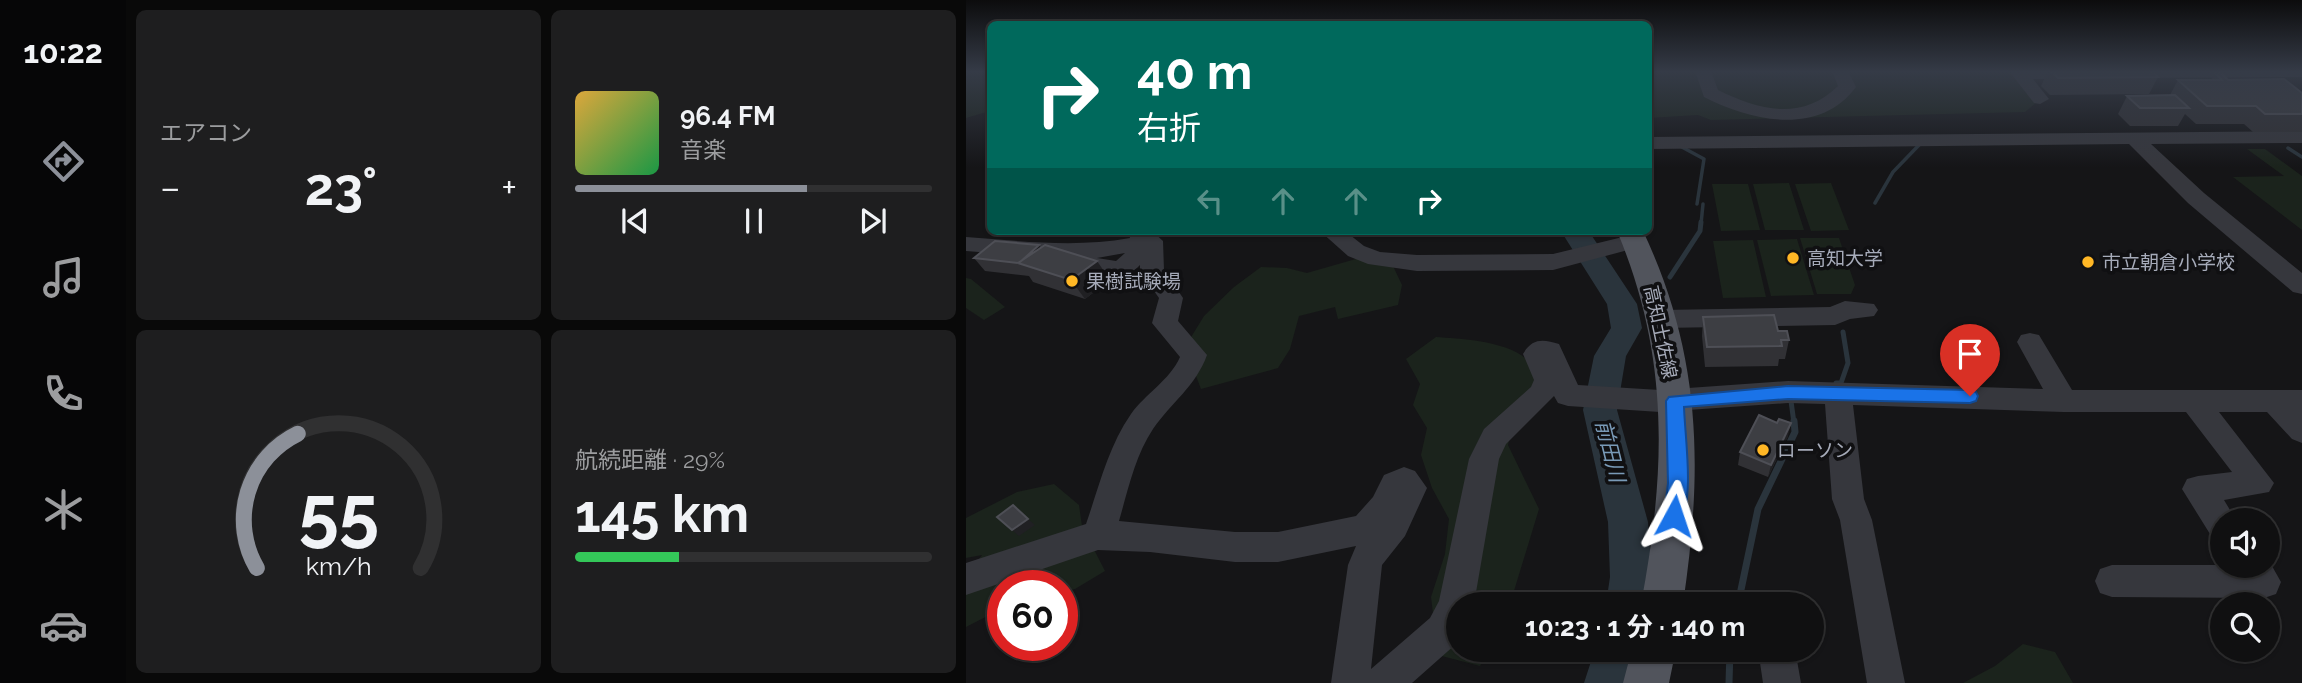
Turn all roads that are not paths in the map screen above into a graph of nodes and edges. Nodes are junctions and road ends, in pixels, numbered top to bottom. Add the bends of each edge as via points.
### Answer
1 (1728, 103) edge
2 (1835, 103) edge
3 (2274, 137) junction
4 (2302, 137) edge
5 (2134, 139) junction
6 (1652, 143) edge
7 (2302, 155) edge
8 (1336, 235) edge
9 (1139, 236) edge
10 (1633, 236) edge
11 (966, 244) edge
12 (2302, 286) edge
13 (1865, 310) dead end
14 (1662, 319) junction
15 (2031, 342) dead end
16 (1838, 393) junction
17 (1675, 401) junction
18 (2064, 401) junction
19 (2194, 401) junction
20 (2288, 401) edge
21 (2302, 431) edge
22 (2211, 508) edge
23 (1098, 535) junction
24 (2261, 578) edge
25 (966, 579) edge
26 (2112, 581) dead end
27 (1663, 592) edge
28 (1651, 662) edge
29 (1778, 662) edge
30 (1350, 683) edge
31 (1383, 683) edge
32 (1646, 683) edge
33 (1782, 683) edge
34 (1886, 683) edge

1 - 2 street via 1773,115 1808,113
3 - 4 street
3 - 5 street
3 - 7 street
5 - 6 street
5 - 12 street via 2196,198
8 - 10 street via 1356,251 1395,262 1531,263 1589,253
9 - 11 street via 1129,266 1118,270 1062,252
9 - 23 street via 1152,241 1152,271 1171,298 1165,323 1194,355 1190,370 1141,423 1122,462
10 - 14 main road, 高知土佐線
13 - 14 street via 1845,310 1835,316
14 - 17 main road, 高知土佐線
15 - 18 street
16 - 17 street
16 - 18 street
16 - 34 street via 1848,499 1856,520
17 - 27 main road, 高知土佐線 via 1677,483
17 - 31 street via 1569,395 1550,351 1542,349 1536,354 1548,380 1541,394 1494,437 1484,459 1456,604 1443,631
18 - 19 street
19 - 20 street
19 - 22 street via 2258,483 2198,489
20 - 21 street
23 - 25 street
23 - 30 street via 1278,547 1367,528 1395,484 1404,480 1410,488 1399,513 1365,565
24 - 26 street via 2264,582
28 - 32 main road
29 - 33 street

